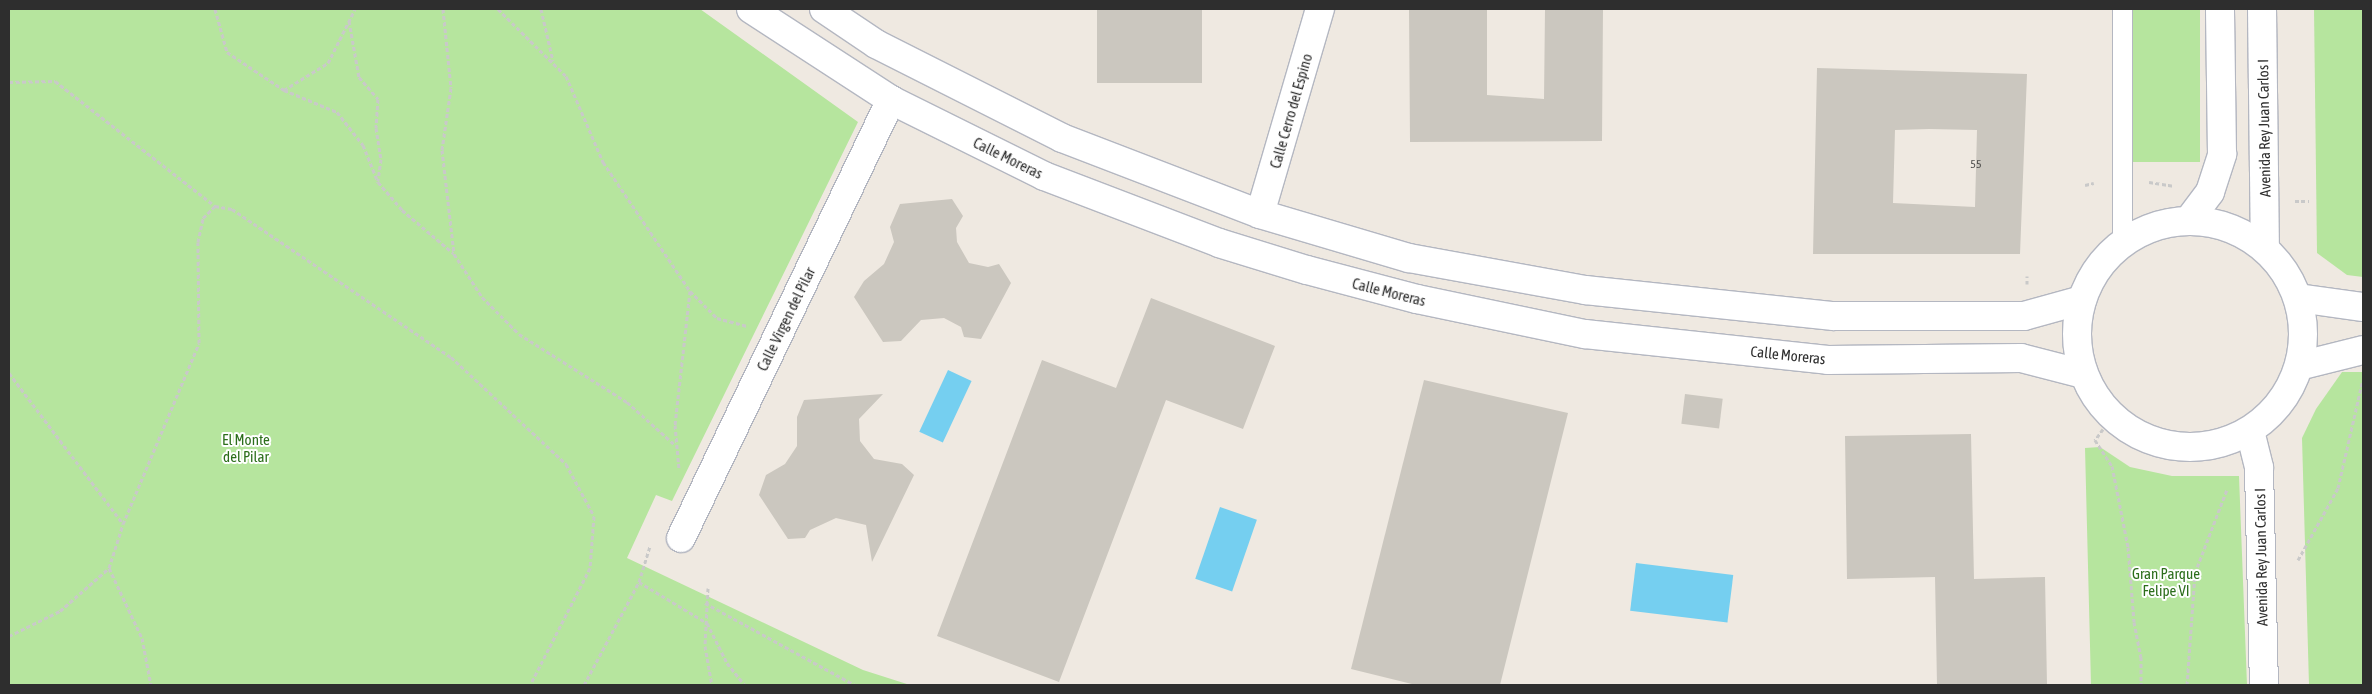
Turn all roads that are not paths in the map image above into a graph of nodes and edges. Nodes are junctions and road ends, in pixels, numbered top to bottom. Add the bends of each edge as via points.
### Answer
1 (751, 9) edge
2 (824, 9) edge
3 (1320, 9) edge
4 (2122, 9) edge
5 (2220, 9) edge
6 (2262, 9) edge
7 (891, 100) junction
8 (1260, 214) junction
9 (2189, 220) junction
10 (2122, 244) junction
11 (2265, 248) junction
12 (2298, 298) junction
13 (2082, 300) junction
14 (2363, 307) edge
15 (2363, 350) edge
16 (2299, 366) junction
17 (2083, 374) junction
18 (2250, 431) junction
19 (681, 538) dead end
20 (2264, 685) edge

1 - 7 street, Calle Moreras
2 - 8 street via 876,44 1062,138
3 - 8 street, Calle Cerro del Espino
4 - 10 lane
5 - 9 street via 2222,154 2210,192
6 - 11 street, Avenida Rey Juan Carlos I
7 - 17 street, Calle Moreras via 1044,176 1192,233 1307,270 1417,299 1585,334 1828,360 2021,358
7 - 19 street, Calle Virgen del Pilar
8 - 13 street via 1409,258 1585,290 1834,316 2024,316
9 - 10 street via 2153,227
9 - 11 street via 2216,223 2242,233
10 - 13 street via 2098,269
11 - 12 street via 2279,262
12 - 14 street
12 - 16 street via 2304,332
13 - 17 street via 2077,325
15 - 16 street
16 - 18 street via 2288,391 2272,414
17 - 18 street via 2100,404 2153,442 2186,448 2219,444
18 - 20 street, Avenida Rey Juan Carlos I via 2259,468

